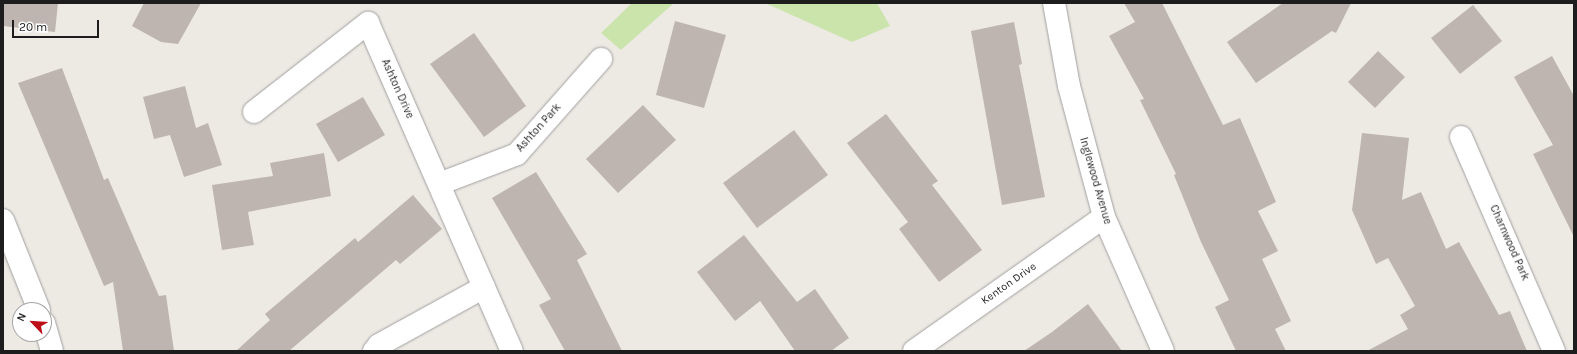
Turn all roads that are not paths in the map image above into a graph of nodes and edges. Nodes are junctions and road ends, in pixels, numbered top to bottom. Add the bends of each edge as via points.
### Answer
1 (1054, 3) edge
2 (601, 59) dead end
3 (254, 112) dead end
4 (1461, 137) dead end
5 (439, 184) junction
6 (1104, 217) junction
7 (3, 220) edge
8 (484, 287) junction
9 (36, 302) edge
10 (374, 351) edge
11 (512, 351) edge
12 (914, 351) edge
13 (1163, 351) edge
14 (1554, 351) edge

1 - 6 street, Inglewood Avenue via 1068,86
2 - 5 street, Ashton Park via 517,154
3 - 5 street, Ashton Drive via 368,23
4 - 14 street, Charnwood Park
5 - 8 street, Ashton Drive
6 - 12 street, Kenton Drive
6 - 13 street, Inglewood Avenue
7 - 9 street
8 - 10 street via 380,345
8 - 11 street, Ashton Drive

